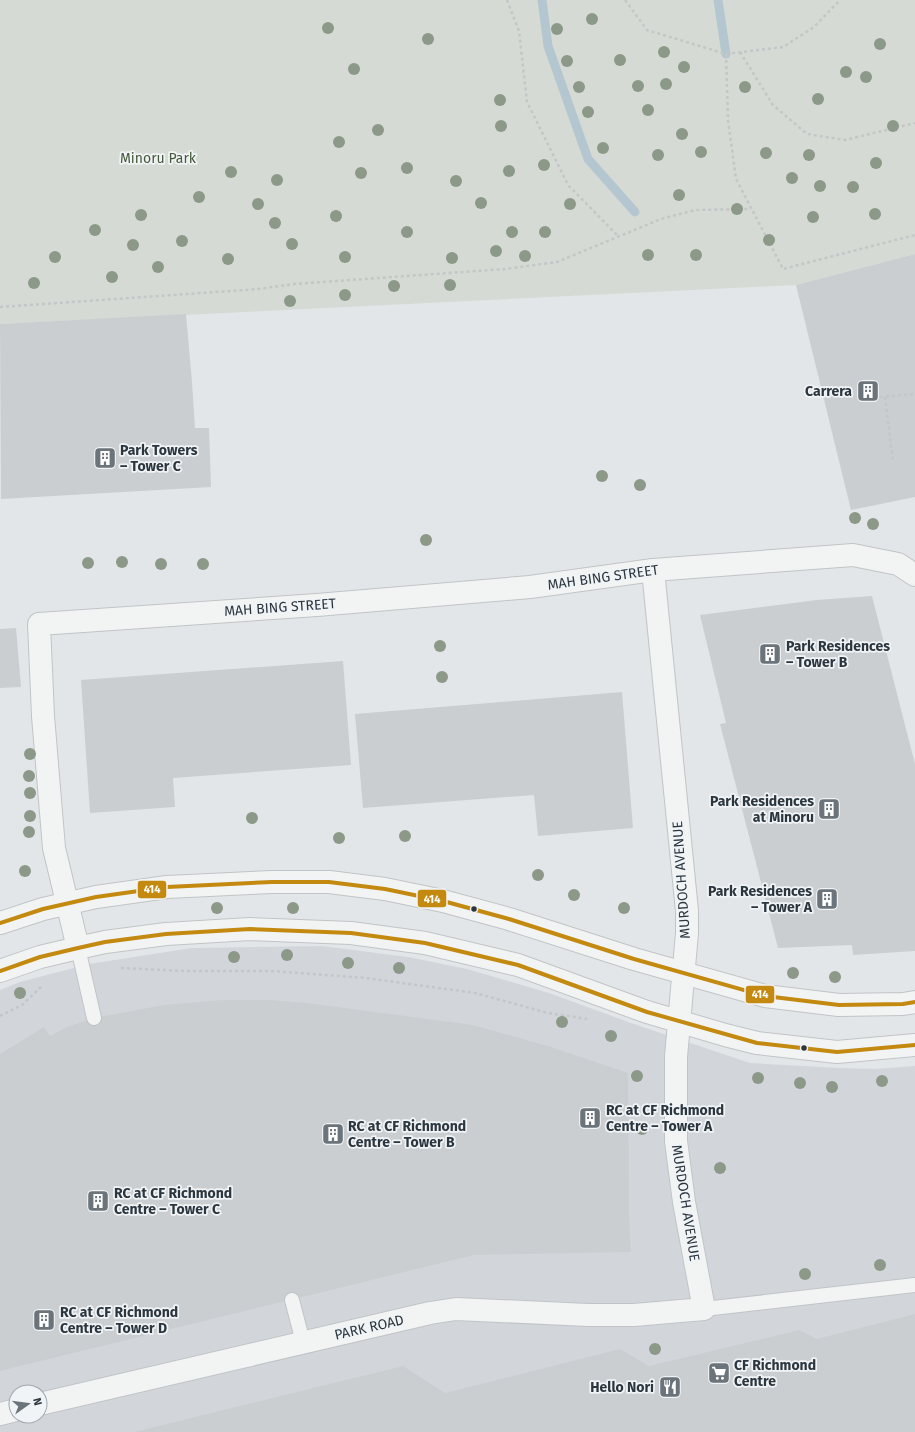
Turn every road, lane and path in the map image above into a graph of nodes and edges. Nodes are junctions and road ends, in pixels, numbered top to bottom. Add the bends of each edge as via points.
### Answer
1 (507, 0) edge
2 (625, 0) edge
3 (840, 0) edge
4 (740, 52) junction
5 (726, 54) junction
6 (915, 123) edge
7 (751, 209) junction
8 (915, 235) edge
9 (618, 236) junction
10 (0, 307) edge
11 (915, 394) edge
12 (880, 397) dead end
13 (885, 397) junction
14 (893, 462) dead end
15 (653, 570) junction
16 (915, 575) edge
17 (68, 904) junction
18 (0, 923) edge
19 (78, 948) junction
20 (0, 971) edge
21 (83, 972) junction
22 (684, 972) junction
23 (915, 1002) edge
24 (624, 1004) junction
25 (0, 1016) edge
26 (94, 1018) dead end
27 (679, 1022) junction
28 (915, 1046) edge
29 (915, 1285) edge
30 (292, 1300) dead end
31 (704, 1310) junction
32 (303, 1342) junction
33 (48, 1402) edge

1 - 9 path via 520,31 527,102 568,185
2 - 5 path via 647,30
3 - 4 path via 814,27 783,48
4 - 5 path
4 - 6 path via 773,105 807,134 845,140
5 - 7 path via 728,120 736,179
7 - 8 path via 782,269
7 - 9 path via 695,210 661,219
9 - 10 path via 558,262 505,269
11 - 13 path
12 - 13 path
13 - 14 path
15 - 16 street, MAH BING STREET via 852,555 898,564
15 - 17 street, MAH BING STREET via 530,587 39,624 43,716 54,848
15 - 22 street, MURDOCH AVENUE via 686,911
17 - 18 street
17 - 19 street, MAH BING STREET
17 - 22 street via 96,897 167,887 272,882 336,883 385,889 443,901
19 - 20 street via 40,957
19 - 21 lane, MAH BING STREET
19 - 24 street via 166,934 250,929 351,933 425,943 518,965
21 - 24 path via 110,967 272,971 366,978 475,993 585,1020 603,1017
21 - 25 path via 46,982 22,1005
21 - 26 lane, MAH BING STREET
22 - 23 street via 766,996 832,1005
22 - 27 street, MURDOCH AVENUE
24 - 27 street
27 - 28 street via 757,1043 837,1052
27 - 31 street, MURDOCH AVENUE via 676,1141 684,1202
29 - 31 lane
30 - 32 lane
31 - 32 street, PARK ROAD via 588,1315 456,1309
32 - 33 street, PARK ROAD

